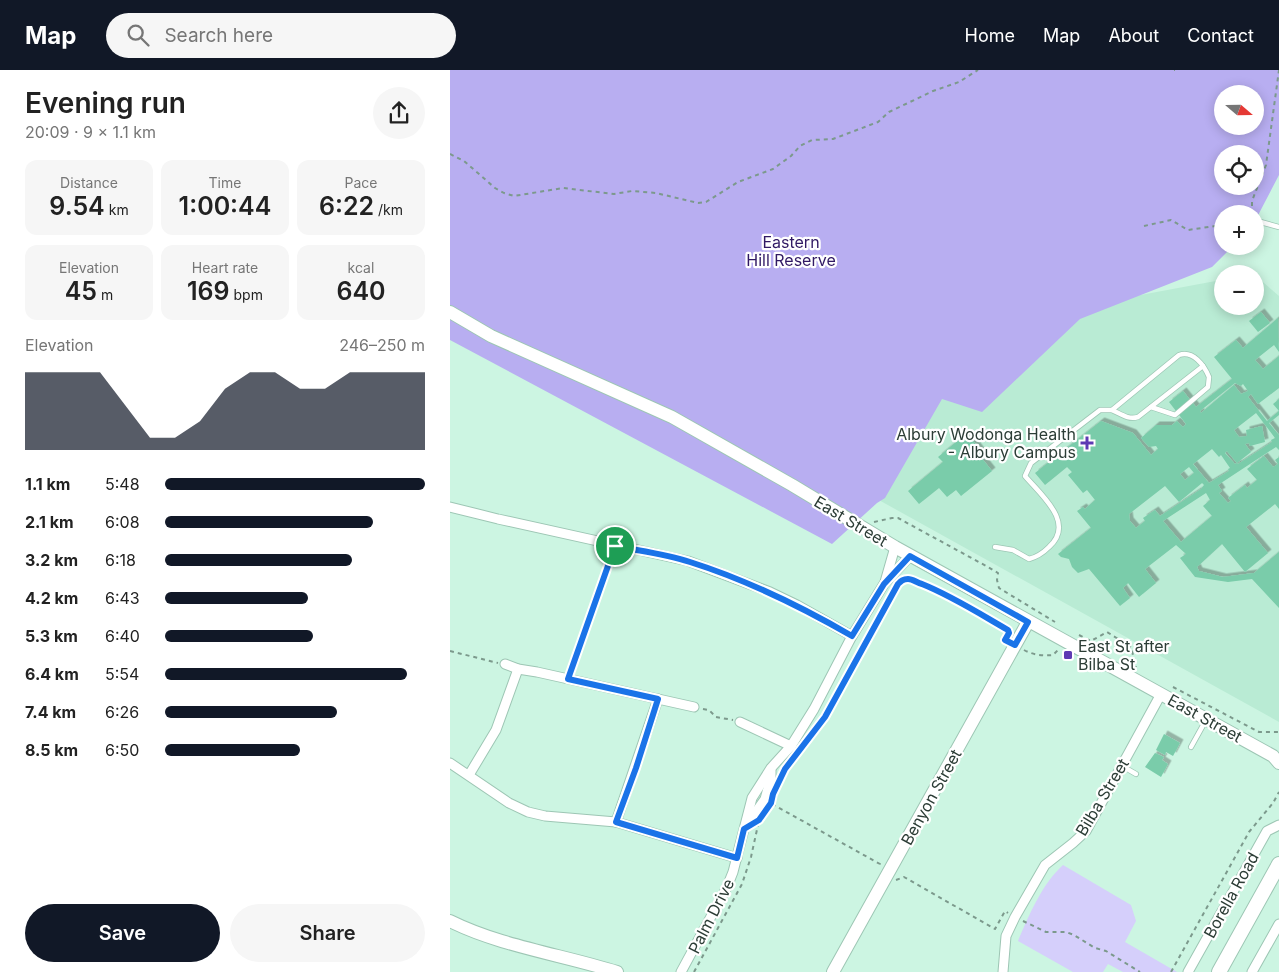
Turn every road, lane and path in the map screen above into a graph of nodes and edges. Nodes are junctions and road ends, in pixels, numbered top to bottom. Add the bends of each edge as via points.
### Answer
1 (978, 70) edge
2 (1279, 70) edge
3 (450, 154) edge
4 (1252, 205) edge
5 (1264, 223) edge
6 (1144, 226) dead end
7 (1214, 226) edge
8 (1279, 227) edge
9 (450, 312) edge
10 (1203, 366) junction
11 (1150, 407) junction
12 (1112, 410) junction
13 (450, 507) edge
14 (869, 521) dead end
15 (615, 546) junction
16 (895, 547) junction
17 (995, 547) dead end
18 (910, 556) junction
19 (884, 584) junction
20 (1028, 622) junction
21 (1061, 626) dead end
22 (1009, 633) dead end
23 (1076, 634) dead end
24 (852, 636) junction
25 (1015, 645) junction
26 (1058, 650) dead end
27 (450, 651) edge
28 (505, 664) joint
29 (1136, 668) dead end
30 (518, 669) junction
31 (568, 679) junction
32 (1166, 690) junction
33 (658, 699) junction
34 (694, 707) joint
35 (1206, 719) junction
36 (740, 722) joint
37 (1279, 732) edge
38 (1191, 747) dead end
39 (800, 748) dead end
40 (793, 750) junction
41 (1277, 759) edge
42 (450, 763) edge
43 (1121, 766) junction
44 (1136, 774) dead end
45 (469, 775) junction
46 (777, 784) dead end
47 (1279, 792) edge
48 (771, 803) dead end
49 (759, 820) dead end
50 (616, 822) junction
51 (1279, 825) edge
52 (744, 829) junction
53 (737, 858) junction
54 (1279, 864) edge
55 (878, 869) dead end
56 (897, 881) dead end
57 (1005, 911) dead end
58 (450, 921) edge
59 (1025, 922) dead end
60 (1279, 924) edge
61 (581, 967) edge
62 (617, 972) edge
63 (681, 972) edge
64 (834, 972) edge
65 (1003, 972) edge
66 (1140, 972) edge
67 (1172, 972) edge
68 (1188, 972) edge
69 (1219, 972) edge
70 (1252, 972) edge

1 - 3 path via 959,82 890,112 878,122 833,139 812,140 773,169 738,182 706,202 656,193 632,191 614,194 563,188 514,196 500,191 464,161
2 - 4 path via 1266,165
5 - 8 lane
6 - 7 path via 1171,220 1188,230
9 - 16 main road, East Street via 491,336 672,416
10 - 11 lane
10 - 11 lane via 1209,377 1208,387 1176,415
10 - 12 lane via 1193,356 1183,353
11 - 12 lane via 1133,418
12 - 17 lane via 1100,410 1031,463 1025,476 1056,513 1060,534 1054,543 1029,559 1013,550
13 - 15 street
14 - 21 path via 898,518 998,573 999,588
15 - 24 street via 688,561 730,576 797,605
15 - 31 path
16 - 18 main road, East Street
16 - 19 street, Palm Drive
18 - 19 street, Palm Drive
18 - 20 main road, East Street
19 - 24 street, Palm Drive
20 - 25 main road, Benyon Street
20 - 32 main road, East Street
22 - 39 path via 931,586 905,579 898,584 825,717
23 - 29 path via 1091,641 1107,632 1121,639 1131,647
24 - 40 street, Palm Drive
25 - 26 path via 1034,655 1053,655
25 - 64 main road, Benyon Street
27 - 28 path
28 - 30 street
30 - 31 street
30 - 45 street via 496,730
31 - 33 street
32 - 35 main road, East Street
32 - 37 path via 1259,732
32 - 43 street, Bilba Street
33 - 34 street
33 - 50 street
34 - 36 path via 709,710 716,717
35 - 38 lane
35 - 41 main road, East Street
36 - 40 street
40 - 46 path
40 - 52 street, Palm Drive via 771,768 752,798
42 - 45 street
43 - 44 lane
43 - 65 street, Bilba Street via 1086,831 1045,865 1015,917 1006,936
45 - 50 street via 528,812
47 - 67 path via 1249,832
48 - 55 path via 880,864
49 - 52 path
50 - 53 street
51 - 68 street, Borella Road via 1267,831
52 - 53 street, Palm Drive
53 - 63 street, Palm Drive via 727,887
54 - 69 main road, Borella Road
56 - 57 path via 904,877 995,929
58 - 61 main road
59 - 66 path via 1046,932 1074,935
60 - 70 street
61 - 62 main road

